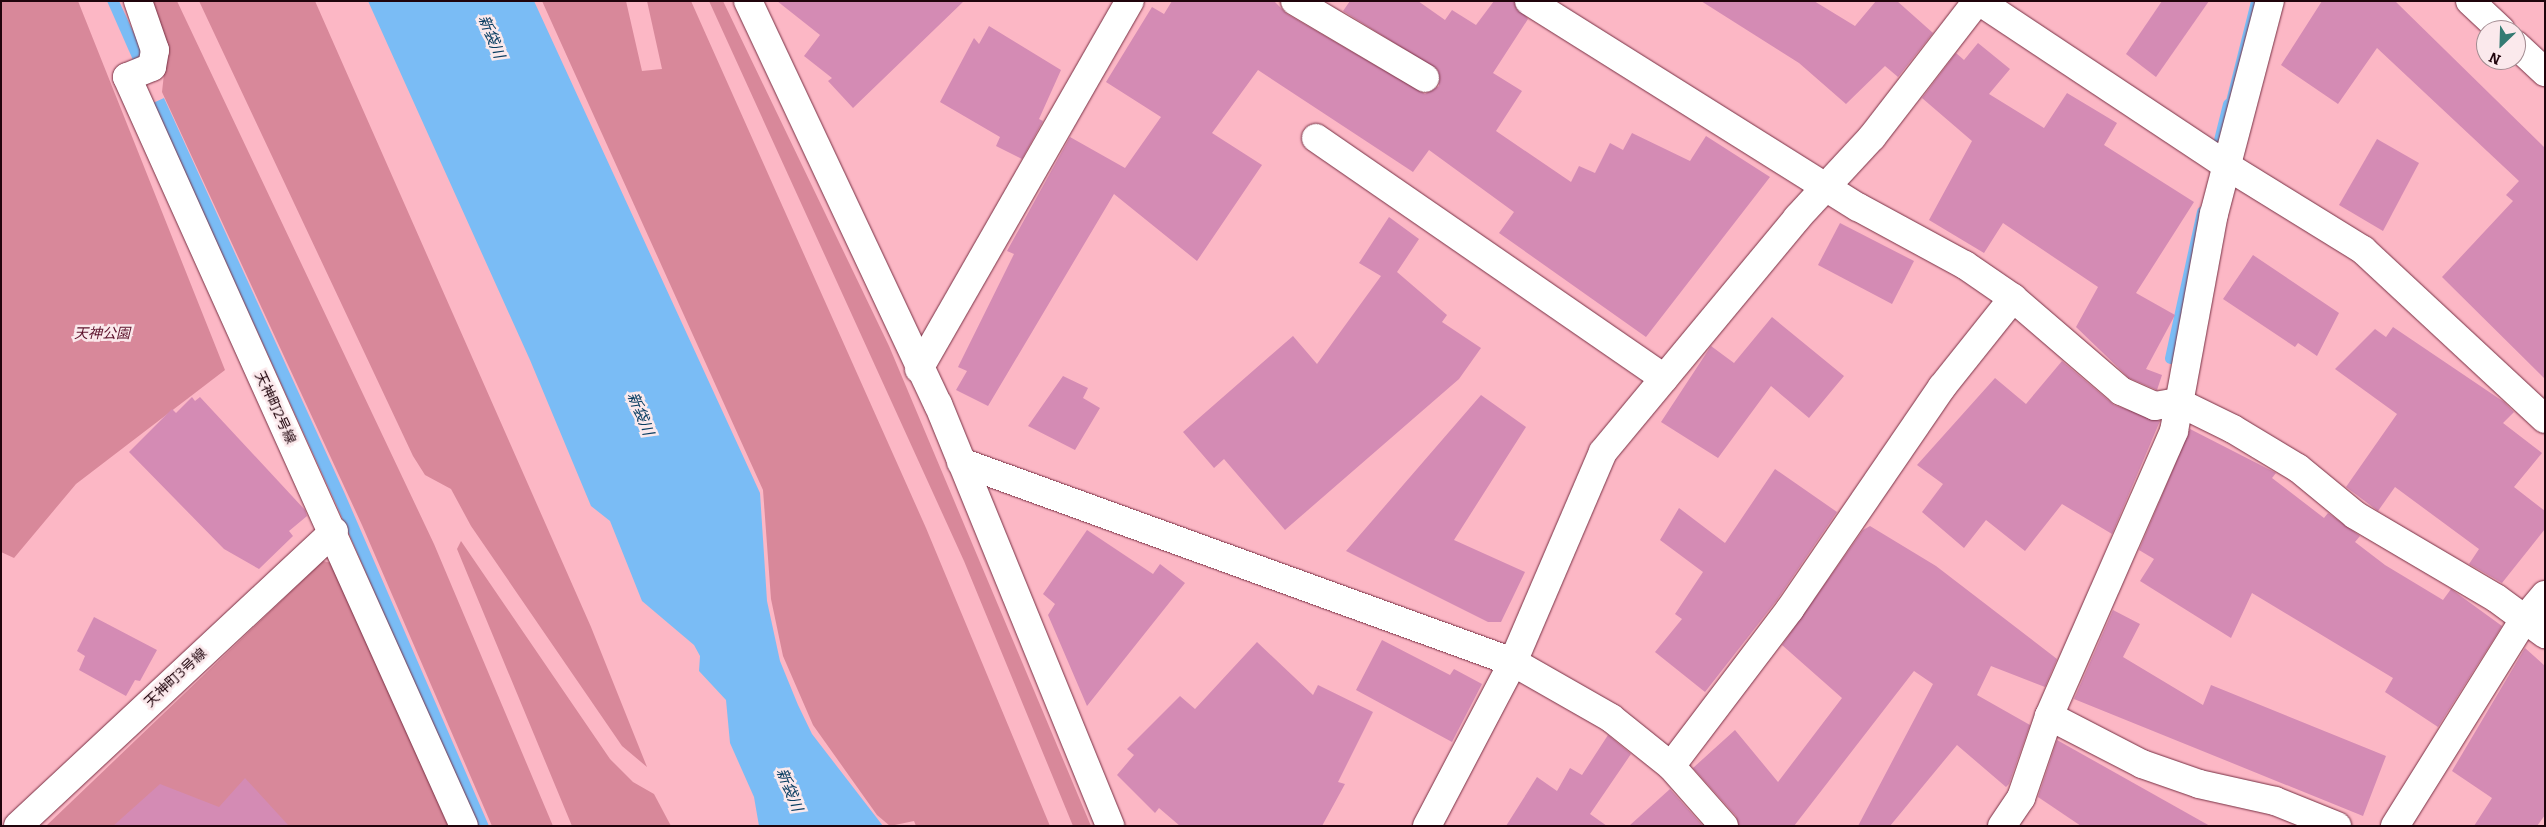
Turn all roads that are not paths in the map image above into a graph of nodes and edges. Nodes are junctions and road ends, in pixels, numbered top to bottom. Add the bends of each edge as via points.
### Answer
1 (138, 1) edge
2 (748, 1) edge
3 (1130, 1) edge
4 (1295, 1) edge
5 (1529, 1) edge
6 (1978, 1) edge
7 (2270, 1) edge
8 (2470, 1) edge
9 (2490, 20) edge
10 (2526, 54) edge
11 (2545, 72) edge
12 (1425, 78) dead end
13 (1316, 138) dead end
14 (2226, 166) junction
15 (1826, 186) junction
16 (2013, 298) junction
17 (919, 369) junction
18 (1664, 378) junction
19 (2178, 402) junction
20 (2545, 419) edge
21 (961, 462) junction
22 (334, 531) junction
23 (2545, 595) edge
24 (2534, 628) edge
25 (1513, 662) junction
26 (2050, 716) junction
27 (1671, 766) junction
28 (18, 826) edge
29 (464, 826) edge
30 (1110, 826) edge
31 (1427, 826) edge
32 (1724, 826) edge
33 (2002, 826) edge
34 (2337, 826) edge
35 (2395, 826) edge

1 - 22 street, 天神町2号線 via 155,50 152,67 127,78
2 - 17 street
3 - 17 street
4 - 12 street
5 - 15 street
6 - 14 street
6 - 15 street via 1872,136
7 - 14 street
8 - 9 street
10 - 11 street
13 - 18 street
14 - 19 street
14 - 20 street via 2363,250
15 - 16 street via 1965,265
15 - 18 street
16 - 19 street via 2121,391 2155,406
16 - 27 street via 1942,387 1790,609
17 - 21 street
18 - 25 street via 1603,452
19 - 24 street via 2298,468 2355,515 2496,598
19 - 26 street via 2174,431 2157,474
21 - 25 street
21 - 30 street
22 - 28 street, 天神町3号線
22 - 29 street, 天神町2号線
23 - 24 street
24 - 35 street
25 - 27 street via 1611,718
25 - 31 street
26 - 33 street via 2021,798
26 - 34 street via 2142,764 2199,784 2275,801
27 - 32 street

